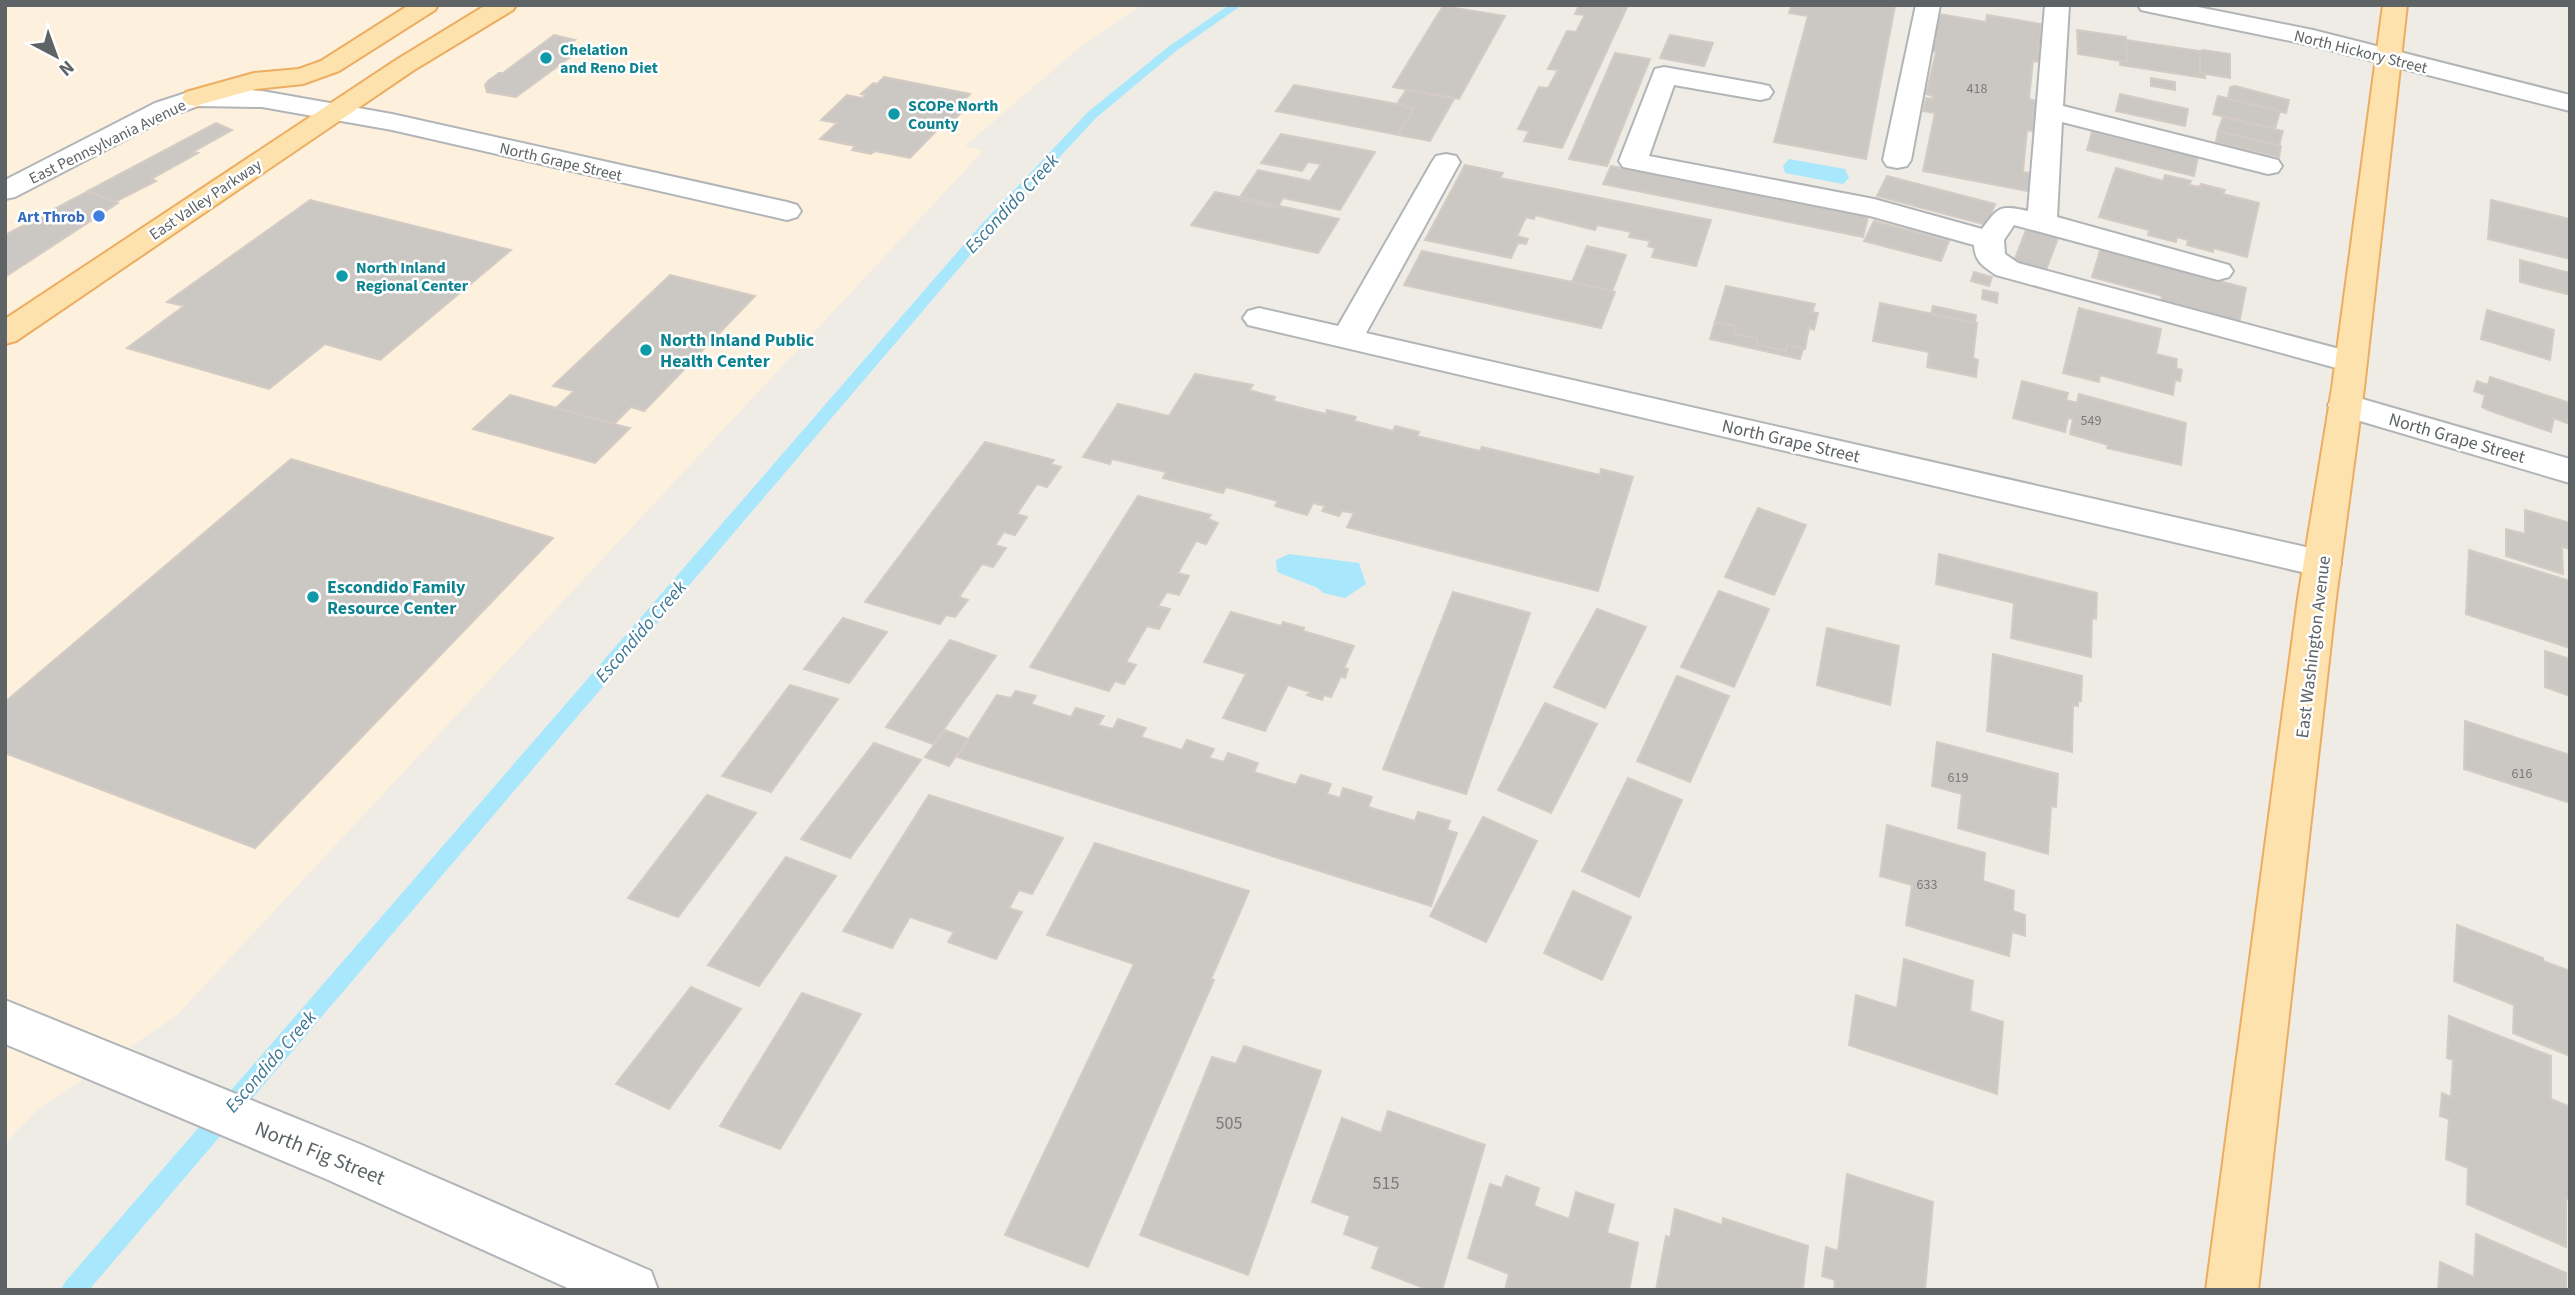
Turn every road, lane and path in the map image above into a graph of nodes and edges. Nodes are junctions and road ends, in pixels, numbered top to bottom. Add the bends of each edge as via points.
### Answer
1 (425, 5) edge
2 (464, 5) edge
3 (504, 5) edge
4 (1928, 5) edge
5 (2057, 5) edge
6 (2150, 5) edge
7 (2395, 5) edge
8 (2390, 59) junction
9 (405, 65) junction
10 (1760, 92) dead end
11 (195, 98) junction
12 (2570, 103) edge
13 (2050, 111) junction
14 (335, 112) junction
15 (1897, 160) dead end
16 (1446, 162) dead end
17 (2268, 166) dead end
18 (5, 191) edge
19 (787, 211) dead end
20 (2042, 222) junction
21 (1989, 240) junction
22 (2218, 271) dead end
23 (1259, 318) dead end
24 (5, 334) edge
25 (1348, 339) junction
26 (2351, 362) junction
27 (2345, 405) junction
28 (2570, 471) edge
29 (2323, 564) junction
30 (5, 1022) edge
31 (632, 1290) edge
32 (2232, 1290) edge

1 - 11 main road via 316,72 254,81
2 - 9 main road, East Valley Parkway
3 - 9 main road, East Valley Parkway
4 - 15 street
5 - 13 street
6 - 8 street, North Hickory Street via 2313,38
7 - 8 main road, East Washington Avenue
8 - 12 street, North Hickory Street
8 - 26 main road, East Washington Avenue
9 - 14 main road, East Valley Parkway
10 - 21 street via 1664,75 1633,162 1874,208
11 - 14 street, East Pennsylvania Avenue via 262,99
11 - 18 street, East Pennsylvania Avenue via 164,109
13 - 17 street
13 - 20 street
14 - 19 street, North Grape Street
14 - 24 main road, East Valley Parkway
16 - 25 street
20 - 21 street via 2007,215
20 - 22 street
21 - 26 street via 1990,257 2007,269
23 - 25 street, North Grape Street
25 - 29 street, North Grape Street
26 - 27 main road, East Washington Avenue
27 - 28 street, North Grape Street
27 - 29 main road, East Washington Avenue
29 - 32 main road, East Washington Avenue
30 - 31 street, North Fig Street via 325,1154

